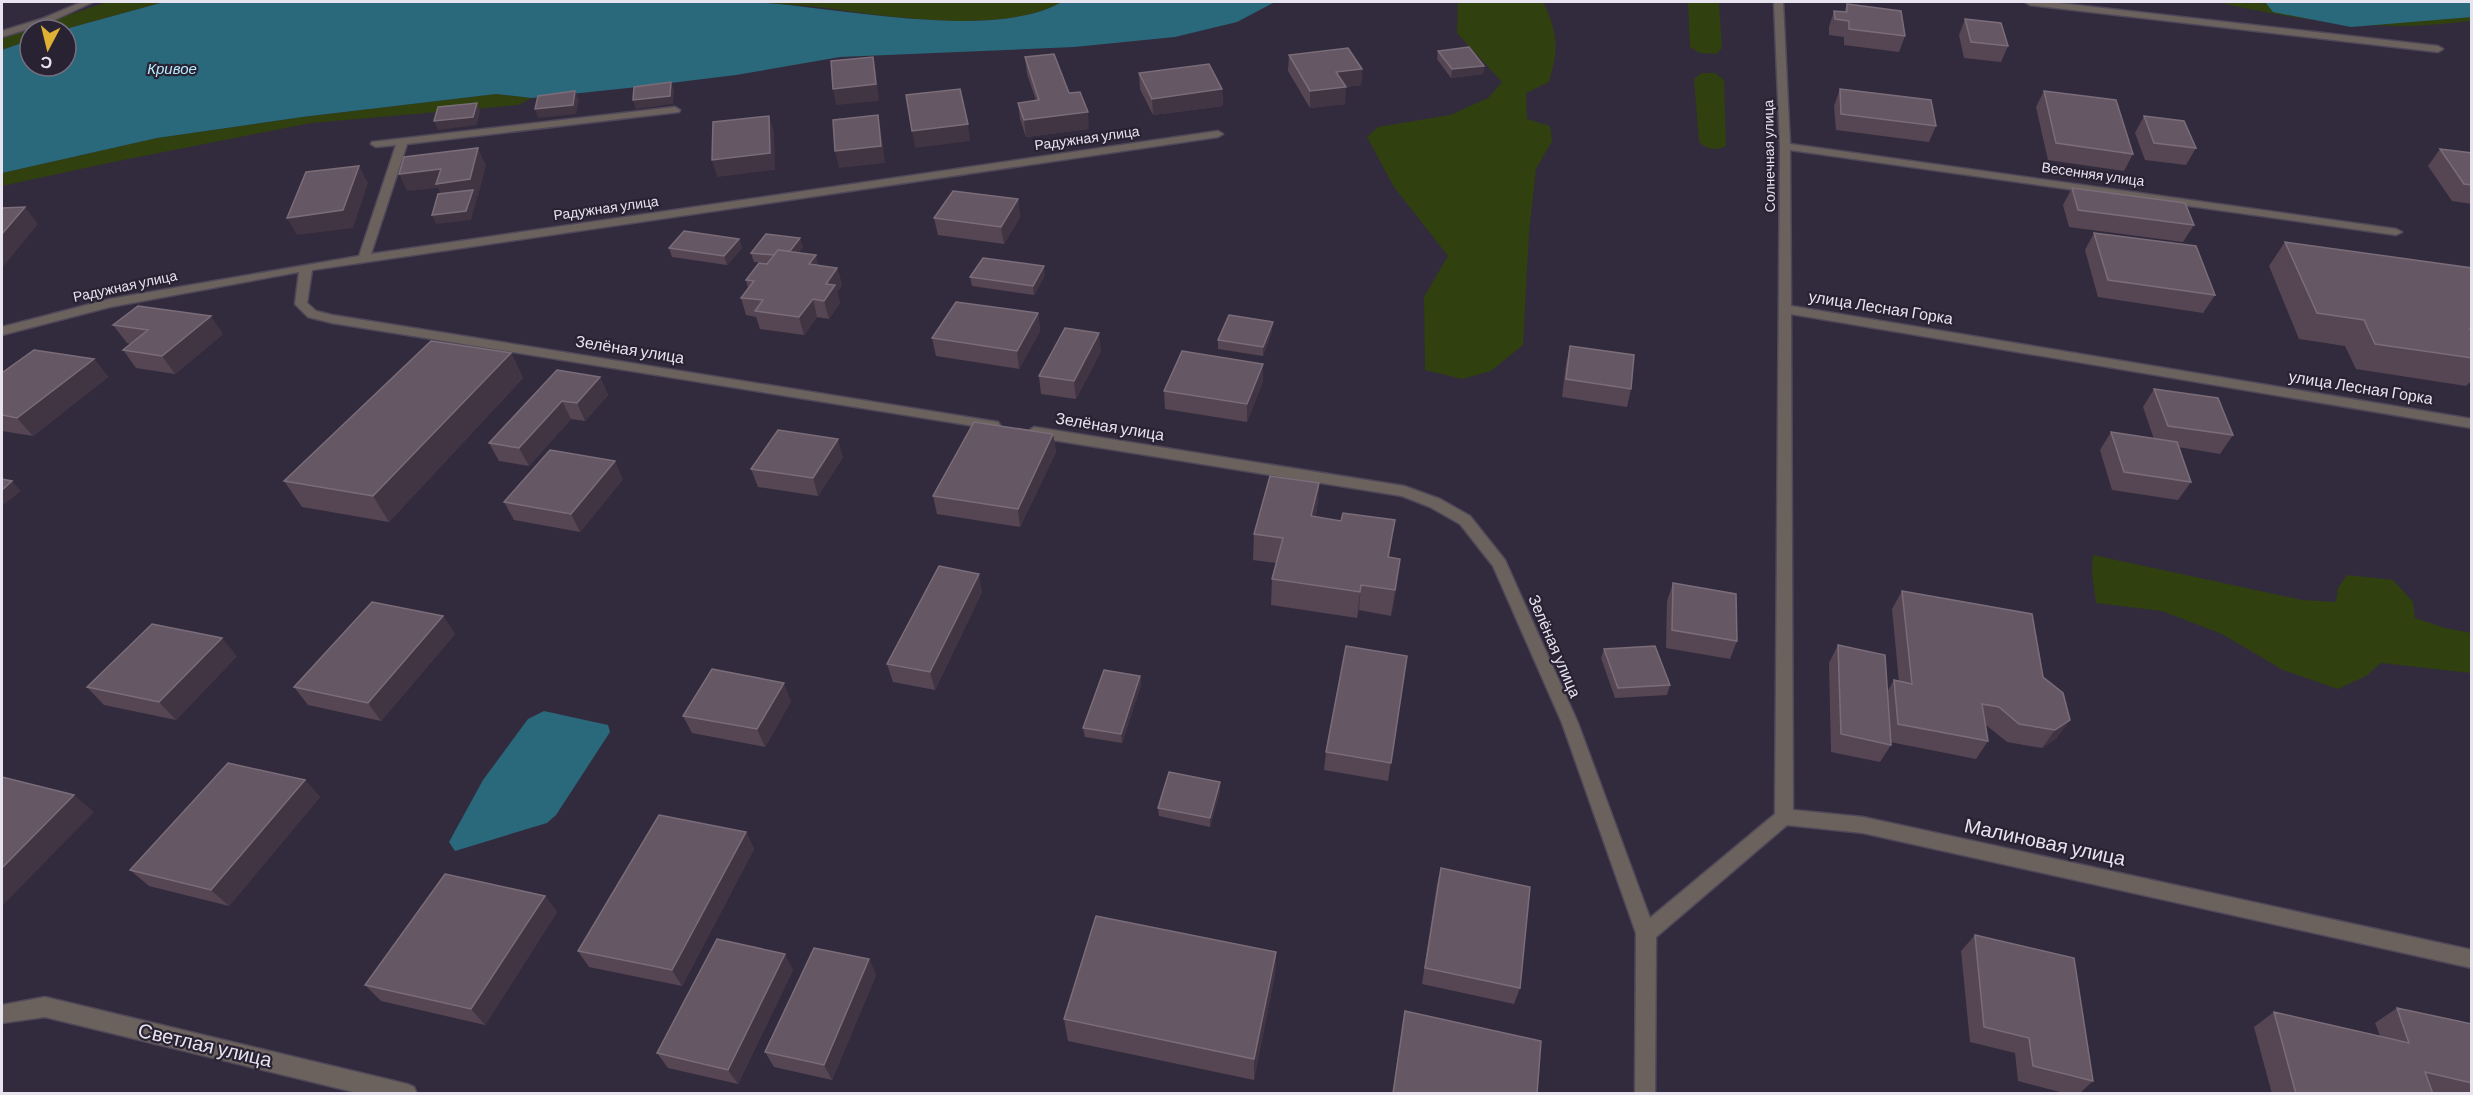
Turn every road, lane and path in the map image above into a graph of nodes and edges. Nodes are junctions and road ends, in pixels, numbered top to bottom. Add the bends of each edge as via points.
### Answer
1 (87, 2) edge
2 (1778, 2) edge
3 (2030, 2) edge
4 (2, 34) edge
5 (2438, 49) dead end
6 (675, 110) dead end
7 (1218, 134) dead end
8 (403, 141) junction
9 (376, 144) dead end
10 (1785, 146) junction
11 (2396, 232) dead end
12 (364, 258) junction
13 (306, 267) junction
14 (1785, 309) junction
15 (2, 331) edge
16 (2472, 424) edge
17 (1784, 817) junction
18 (1646, 933) junction
19 (2472, 959) edge
20 (2, 1014) edge
21 (408, 1094) edge
22 (1645, 1094) edge

1 - 4 street
2 - 10 street, Солнечная улица
3 - 5 street
6 - 8 street
7 - 12 street, Радужная улица
8 - 9 street
8 - 12 street
10 - 11 street, Весенняя улица
10 - 14 street, Солнечная улица
12 - 13 street, Радужная улица
13 - 15 street, Радужная улица via 110,303
13 - 18 street, Зелёная улица via 301,304 312,314 332,319 1404,491 1435,503 1465,520 1500,564 1570,723
14 - 16 street, улица Лесная Горка
14 - 17 street, улица Лесная Горка
17 - 18 street
17 - 19 street, Малиновая улица via 1863,825
18 - 22 street
20 - 21 street, Светлая улица via 45,1007

